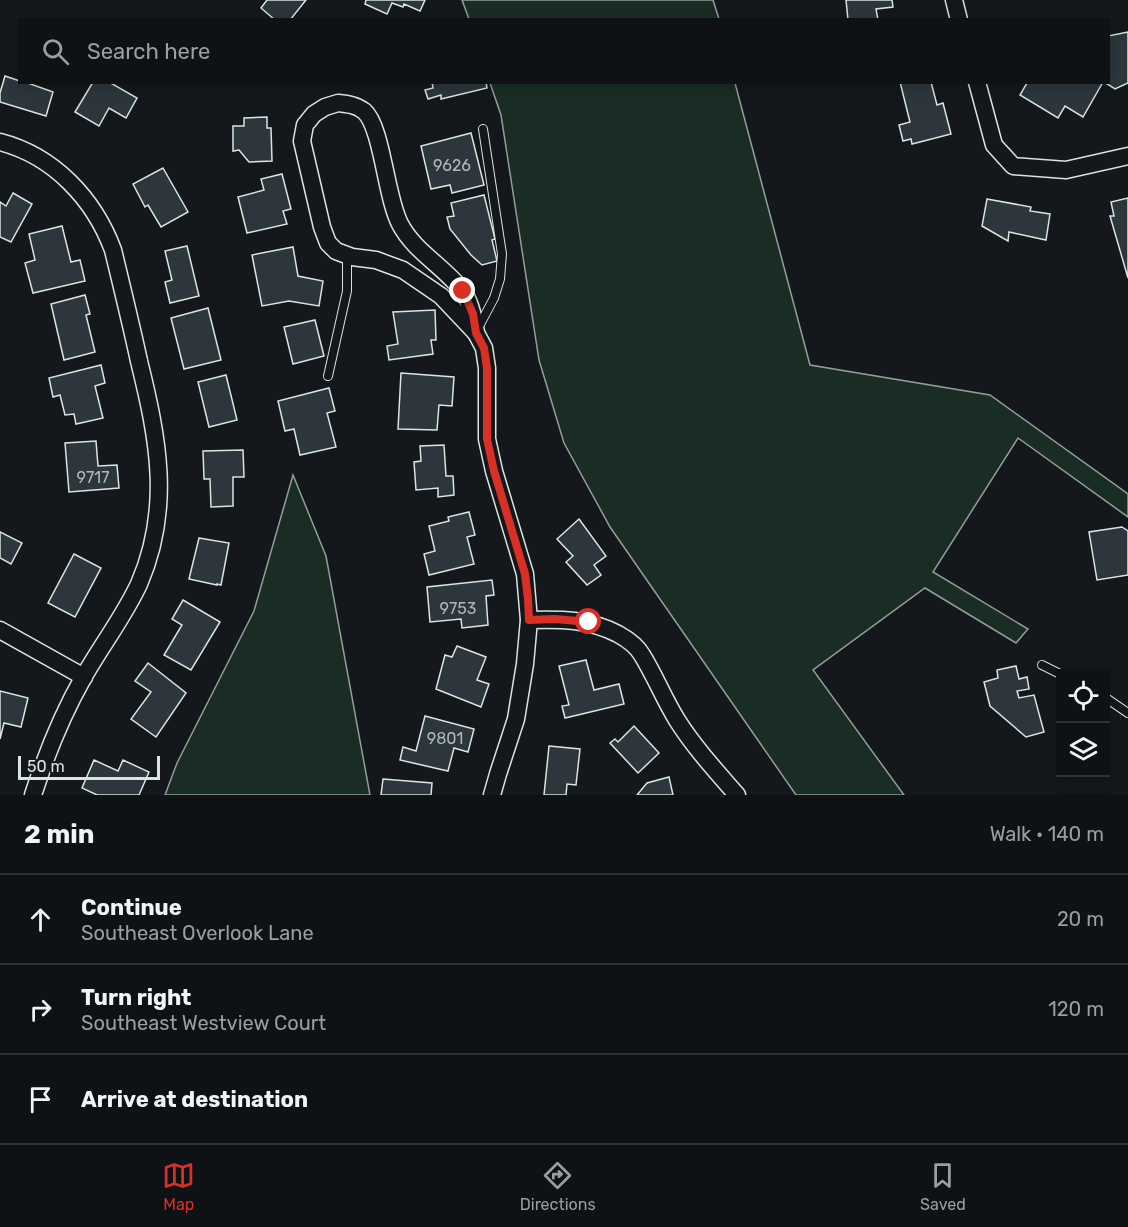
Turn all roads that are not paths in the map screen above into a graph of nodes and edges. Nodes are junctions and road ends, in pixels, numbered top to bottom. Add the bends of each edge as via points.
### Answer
1 (954, 0) edge
2 (958, 18) edge
3 (978, 84) edge
4 (483, 129) dead end
5 (0, 142) edge
6 (1128, 156) edge
7 (347, 255) junction
8 (476, 333) junction
9 (328, 376) dead end
10 (529, 620) junction
11 (0, 630) edge
12 (1042, 665) dead end
13 (1056, 672) edge
14 (84, 677) junction
15 (1110, 701) edge
16 (1128, 713) edge
17 (33, 795) edge
18 (492, 795) edge
19 (736, 795) edge

1 - 2 street
3 - 6 street via 994,145 1013,166 1066,170
4 - 8 lane via 502,254 494,298
5 - 14 street via 57,170 84,197 107,234 157,445 158,505 148,560 127,607
7 - 8 street via 403,270 441,296
7 - 8 street via 328,243 302,141 304,125 314,114 338,103 365,112 374,124 399,223 411,241 463,291
7 - 9 lane via 347,291
8 - 10 street via 484,348 487,368 487,439 525,574
10 - 18 street via 516,719
10 - 19 street via 589,622 628,640 641,652 695,746
11 - 14 street
12 - 13 lane
14 - 17 street via 64,714
15 - 16 lane

